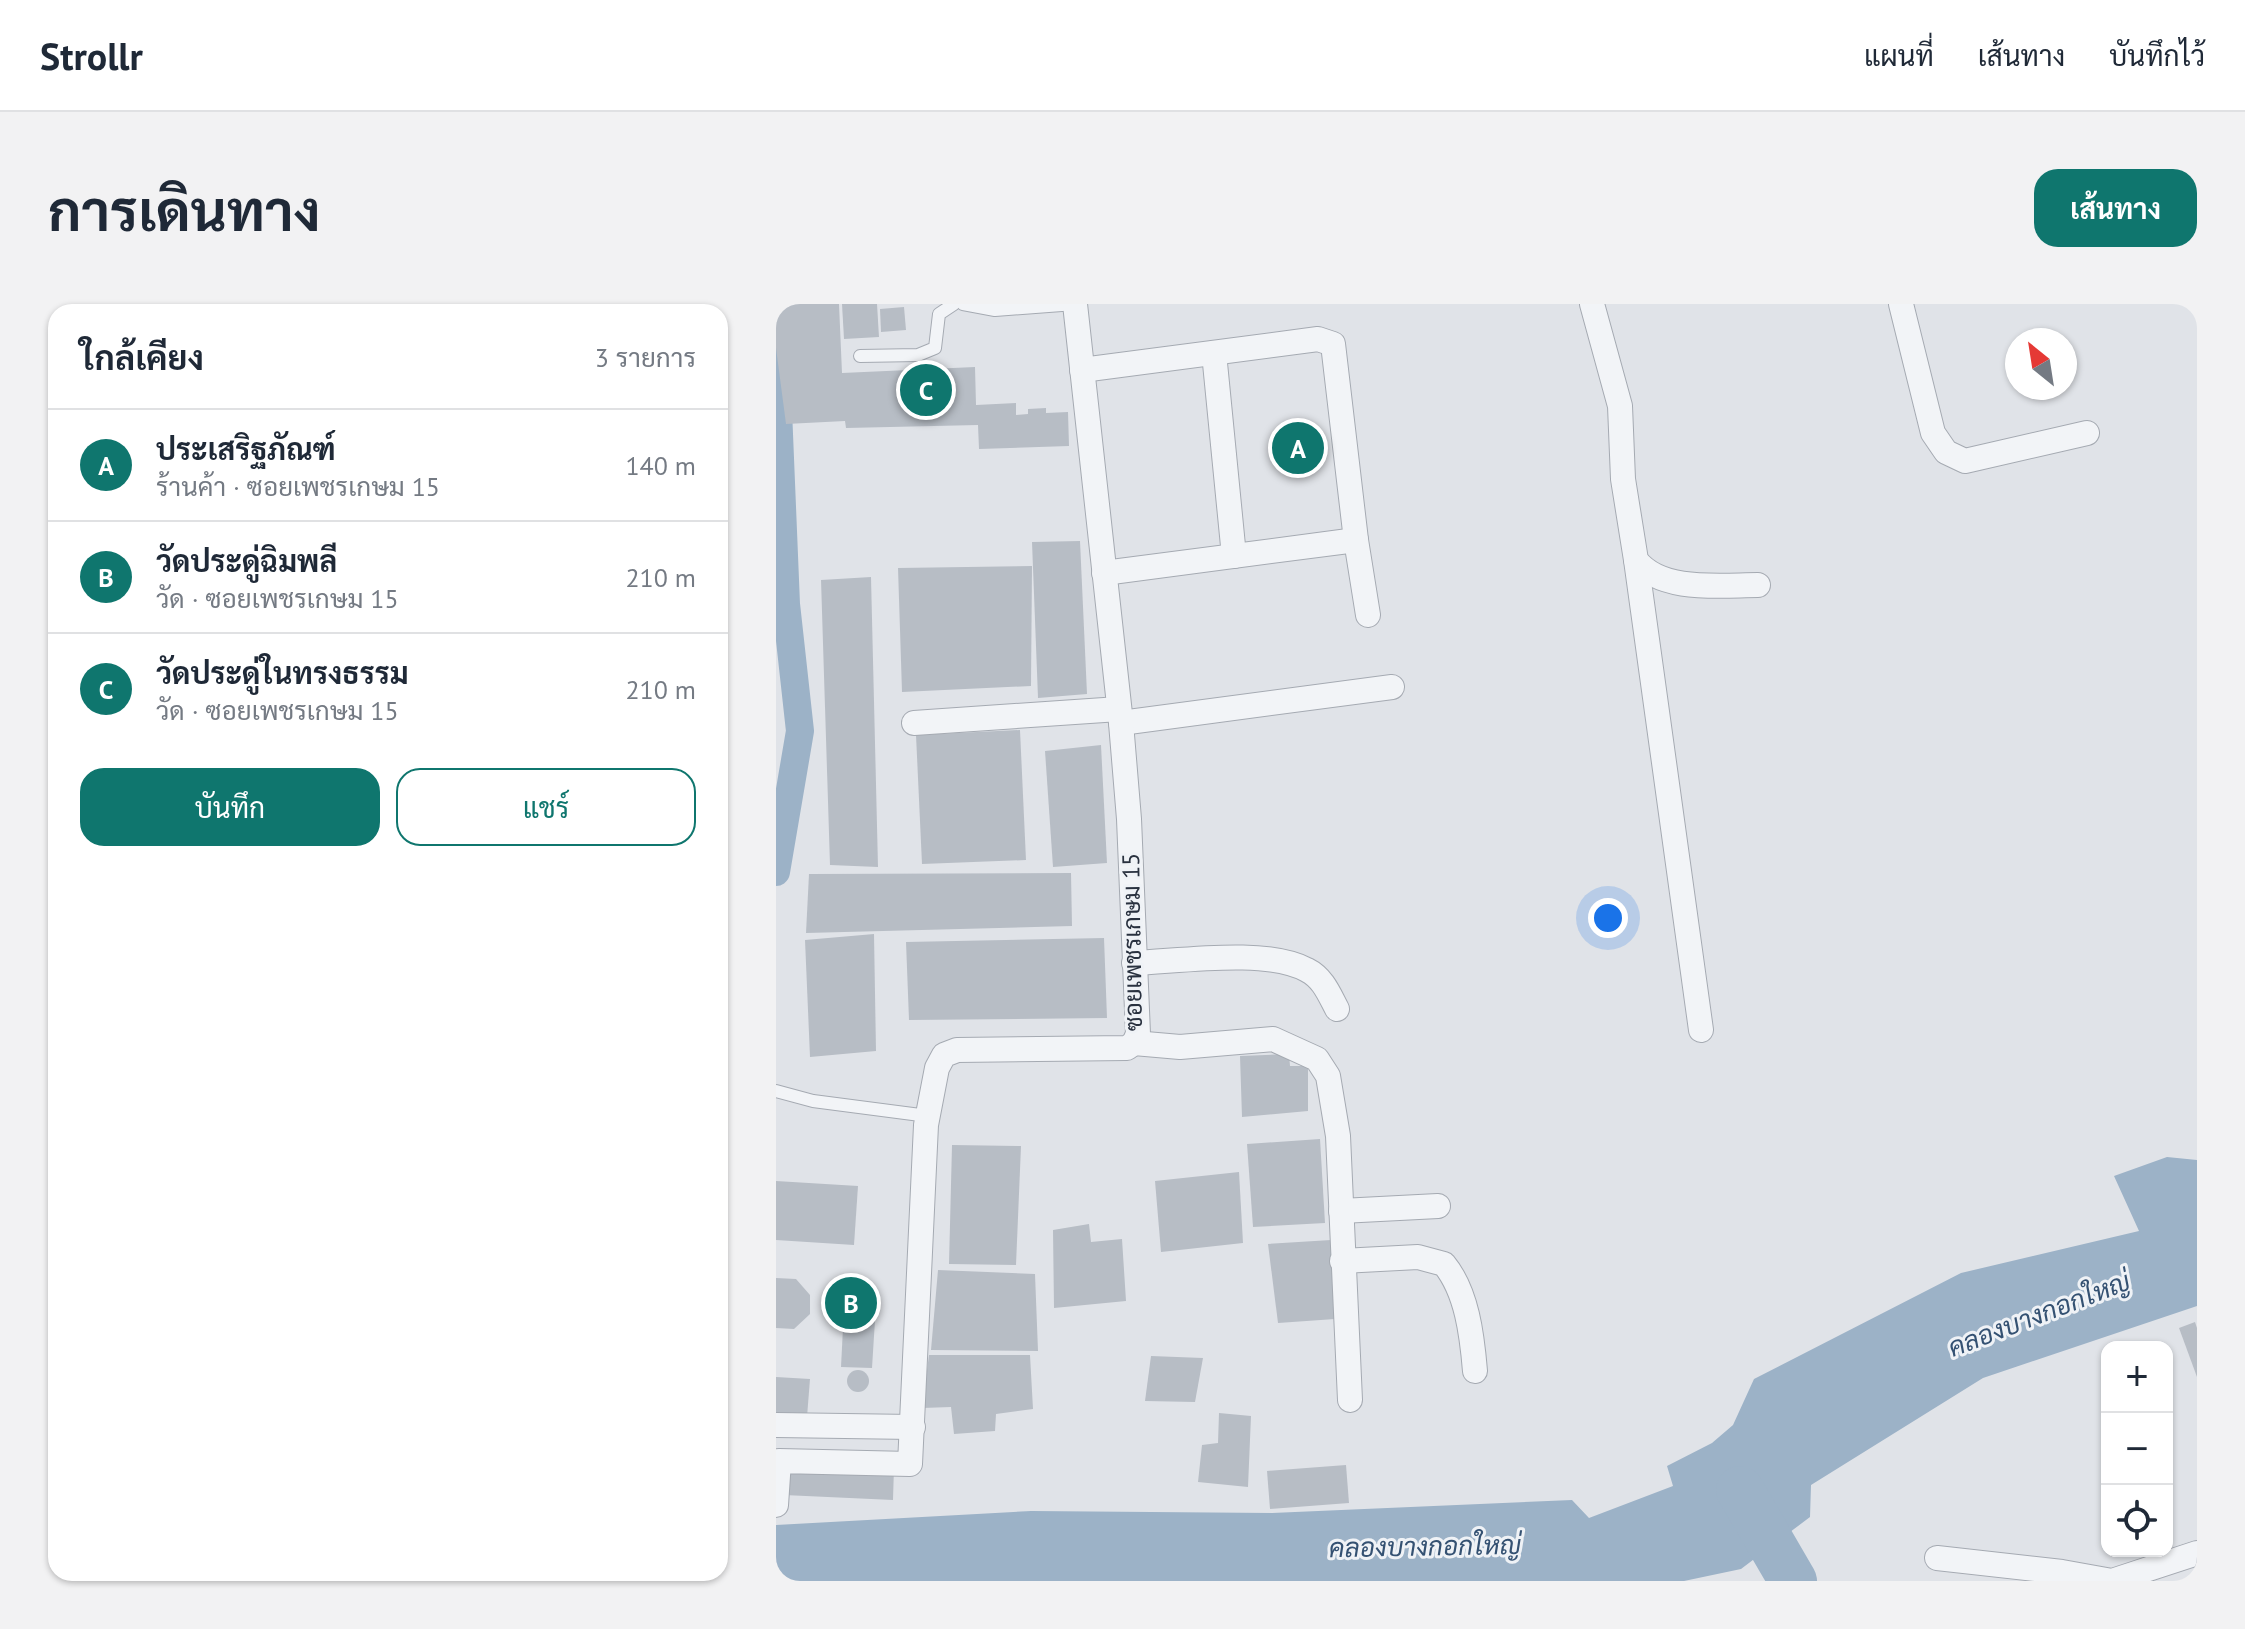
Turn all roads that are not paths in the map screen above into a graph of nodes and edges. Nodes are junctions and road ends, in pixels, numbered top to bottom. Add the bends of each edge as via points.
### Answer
1 (954, 304) edge
2 (963, 304) edge
3 (1075, 304) edge
4 (1592, 304) edge
5 (1901, 304) edge
6 (995, 307) edge
7 (1214, 353) junction
8 (860, 356) dead end
9 (1082, 370) junction
10 (2087, 433) dead end
11 (1356, 540) junction
12 (1234, 556) junction
13 (1636, 560) junction
14 (1104, 573) junction
15 (1758, 585) dead end
16 (1368, 615) dead end
17 (1392, 687) dead end
18 (1120, 716) junction
19 (914, 723) dead end
20 (1134, 963) junction
21 (1337, 1009) dead end
22 (1701, 1030) dead end
23 (1134, 1043) junction
24 (776, 1091) edge
25 (928, 1116) junction
26 (1438, 1206) dead end
27 (1341, 1211) junction
28 (1342, 1261) junction
29 (1475, 1371) dead end
30 (1350, 1400) dead end
31 (779, 1425) edge
32 (913, 1427) junction
33 (779, 1461) junction
34 (776, 1505) edge
35 (2197, 1553) edge
36 (1937, 1558) dead end

1 - 8 lane via 939,314 935,348 918,355
2 - 6 lane
3 - 6 lane
3 - 9 street, ซอยเพชรเกษม 15
4 - 13 street via 1620,406 1623,479
5 - 10 street via 1933,433 1946,452 1965,461
7 - 9 street
7 - 11 street via 1318,339 1333,344
7 - 12 street
9 - 14 street, ซอยเพชรเกษม 15
11 - 12 street
11 - 16 street
12 - 14 street
13 - 15 street via 1644,570 1672,581
13 - 22 street
14 - 18 street, ซอยเพชรเกษม 15
17 - 18 street
18 - 19 street
18 - 20 street, ซอยเพชรเกษม 15
20 - 21 street via 1278,959 1309,971 1324,984
20 - 23 street, ซอยเพชรเกษม 15
23 - 25 street, ซอยเพชรเกษม 15 via 1127,1048 948,1052 937,1068
23 - 27 street via 1180,1047 1273,1039 1317,1059 1328,1076 1338,1136
24 - 25 lane
25 - 32 street, ซอยเพชรเกษม 15
26 - 27 street
27 - 28 street
28 - 29 street via 1418,1257 1444,1264 1456,1283 1472,1336
28 - 30 street
31 - 32 street
31 - 33 street
32 - 33 street, ซอยเพชรเกษม 15 via 910,1464
33 - 34 street
35 - 36 street via 2112,1581

